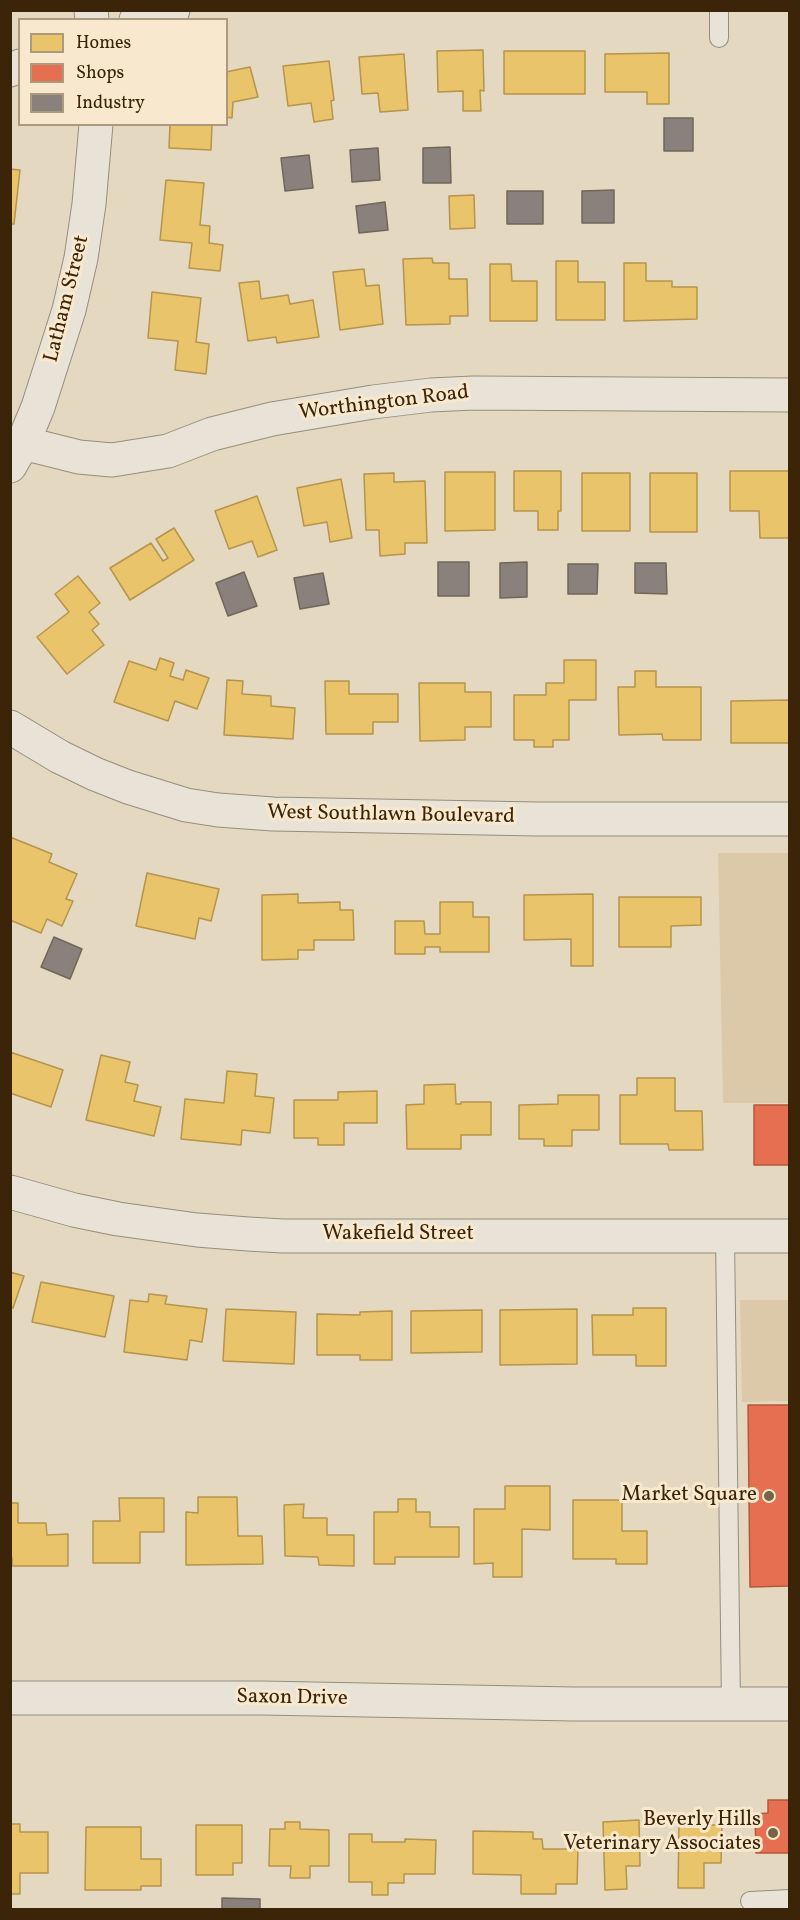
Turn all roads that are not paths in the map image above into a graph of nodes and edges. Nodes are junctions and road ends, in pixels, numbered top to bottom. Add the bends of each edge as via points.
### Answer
1 (172, 10) edge
2 (719, 10) edge
3 (143, 18) edge
4 (719, 38) dead end
5 (96, 126) edge
6 (789, 395) edge
7 (17, 454) edge
8 (10, 728) edge
9 (789, 819) edge
10 (10, 1192) edge
11 (725, 1235) junction
12 (789, 1236) edge
13 (10, 1698) edge
14 (789, 1704) edge
15 (732, 1705) junction
16 (789, 1899) edge
17 (750, 1901) dead end

1 - 3 street
2 - 4 lane
5 - 7 street, Latham Street via 81,258 38,407
6 - 7 street, Worthington Road via 431,395 272,418 168,451 112,460
8 - 9 street, West Southlawn Boulevard via 95,774 186,806 218,810 525,819
10 - 11 street, Wakefield Street via 118,1219 248,1234
11 - 12 street, Wakefield Street
11 - 15 lane
13 - 15 street, Saxon Drive
14 - 15 street
16 - 17 lane

